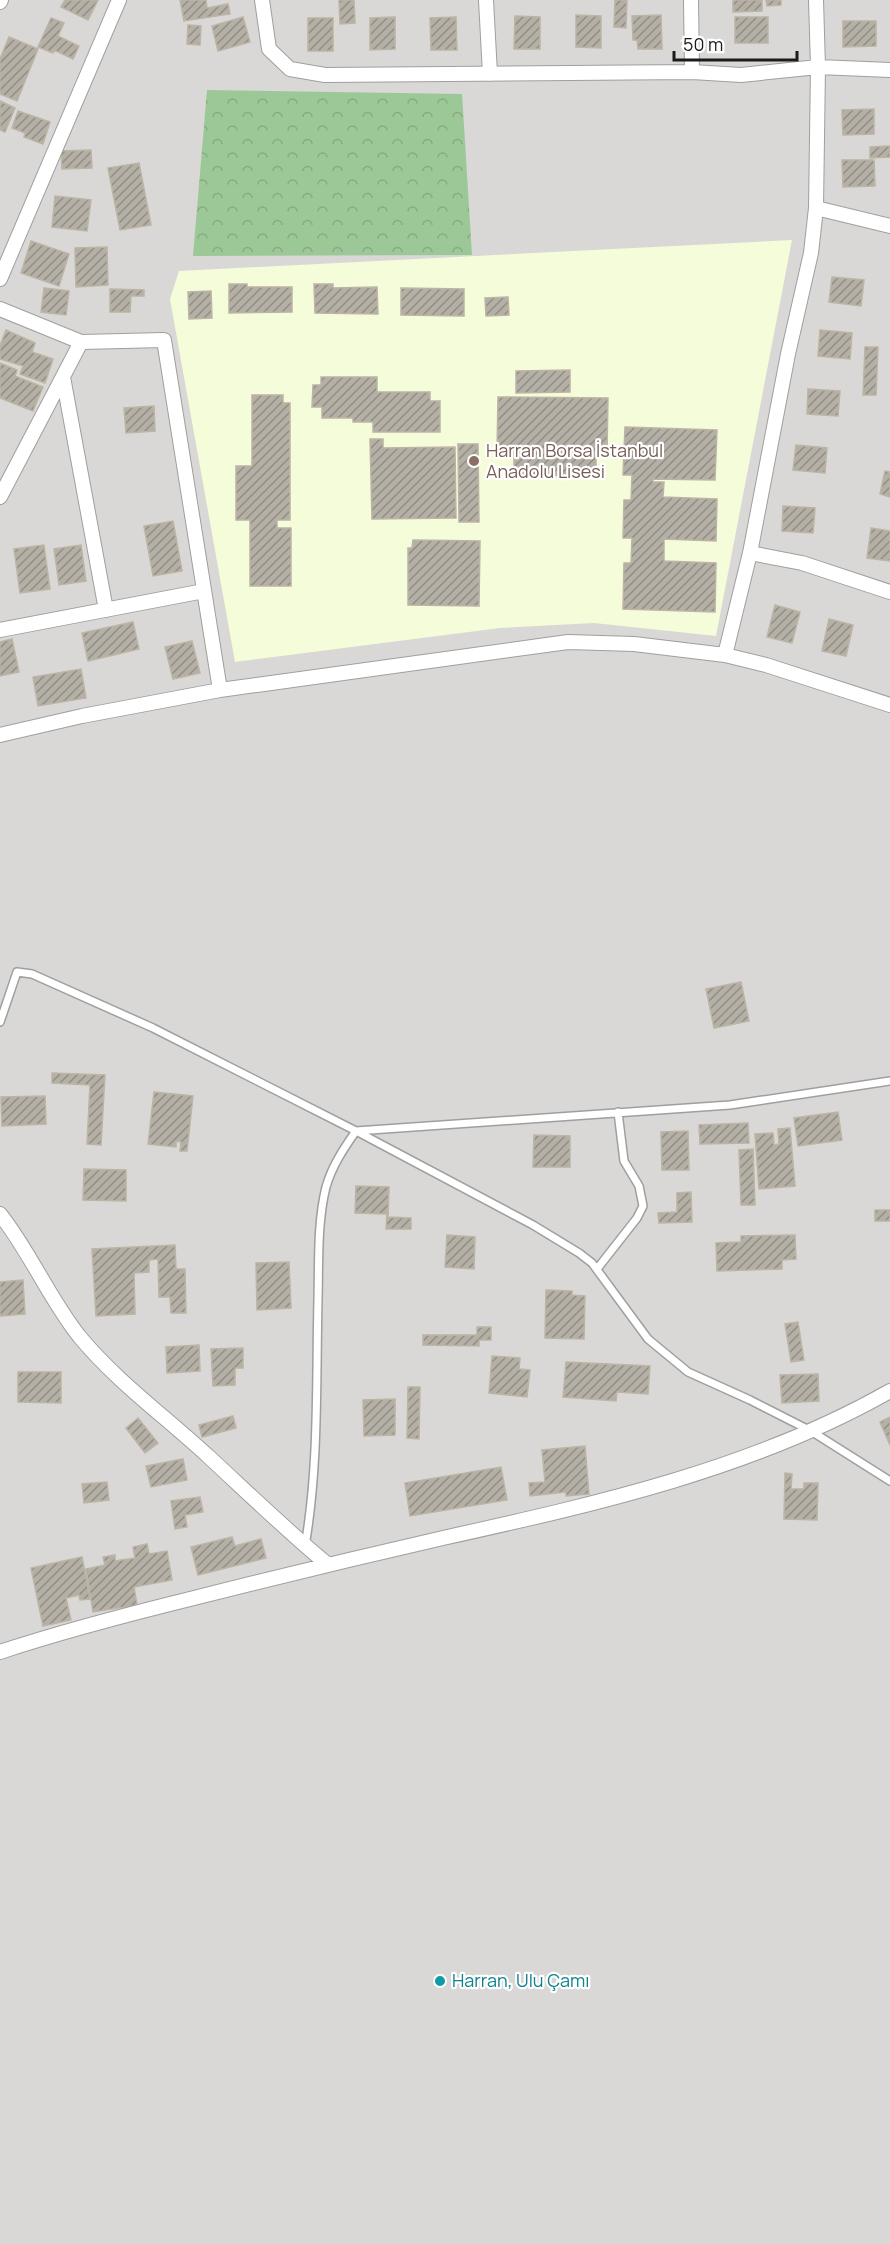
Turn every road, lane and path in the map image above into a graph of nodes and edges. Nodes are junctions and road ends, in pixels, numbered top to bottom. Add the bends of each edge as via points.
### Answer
1 (119, 0) edge
2 (262, 0) edge
3 (486, 0) edge
4 (691, 0) edge
5 (816, 0) edge
6 (818, 67) junction
7 (890, 70) edge
8 (692, 72) junction
9 (490, 74) junction
10 (816, 208) junction
11 (890, 226) edge
12 (0, 279) edge
13 (0, 309) edge
14 (81, 342) junction
15 (63, 377) junction
16 (0, 497) edge
17 (750, 553) junction
18 (204, 591) junction
19 (890, 592) edge
20 (106, 610) junction
21 (0, 630) edge
22 (725, 655) junction
23 (220, 690) junction
24 (890, 705) edge
25 (0, 735) edge
26 (0, 1022) edge
27 (890, 1081) edge
28 (618, 1113) junction
29 (356, 1131) junction
30 (0, 1214) edge
31 (597, 1269) junction
32 (890, 1391) edge
33 (811, 1431) junction
34 (890, 1481) edge
35 (305, 1546) junction
36 (327, 1564) junction
37 (0, 1652) edge

1 - 12 street
2 - 9 street via 269,49 290,69 325,75
3 - 9 street
4 - 8 street
5 - 6 street
6 - 7 street
6 - 8 street via 741,75
6 - 10 street
8 - 9 street
10 - 11 street
10 - 17 street via 811,253
13 - 14 street
14 - 15 street
14 - 18 street via 164,340
15 - 16 street
15 - 20 street
17 - 19 street via 802,563
17 - 22 street
18 - 20 street
18 - 23 street
20 - 21 street
22 - 23 street via 633,644 568,642
22 - 24 street
23 - 25 street
26 - 29 lane via 17,972 32,974 153,1028
27 - 28 lane via 730,1105
28 - 29 lane
28 - 31 lane via 624,1161 639,1186 642,1206
29 - 31 lane via 533,1225
29 - 35 lane via 336,1161 322,1207 315,1467
30 - 35 street via 81,1337 134,1392
31 - 33 lane via 648,1339 688,1372
32 - 33 street
33 - 34 lane
33 - 36 street via 749,1456 610,1499
35 - 36 street
36 - 37 street

